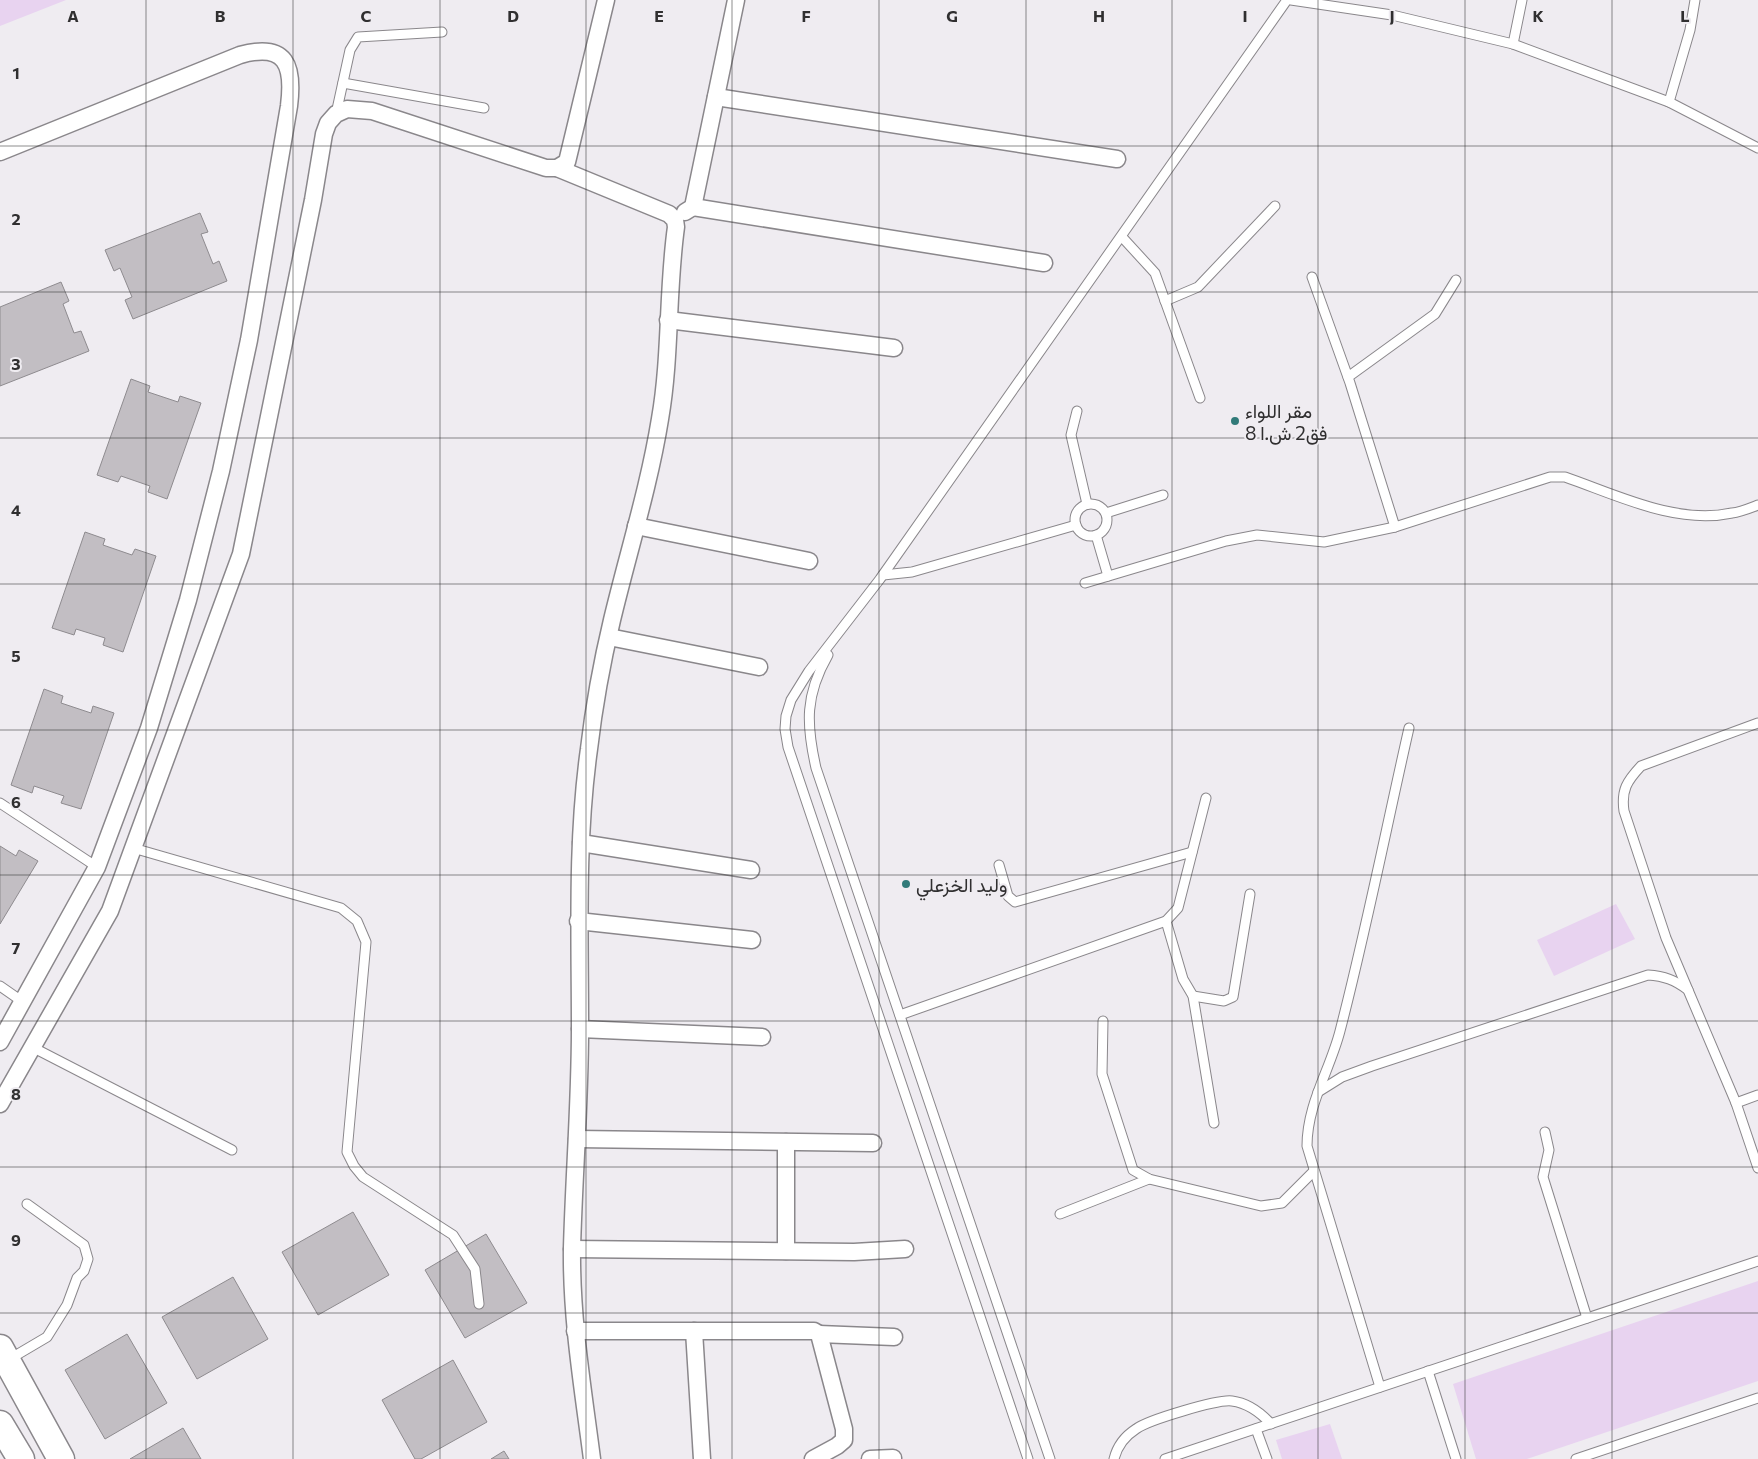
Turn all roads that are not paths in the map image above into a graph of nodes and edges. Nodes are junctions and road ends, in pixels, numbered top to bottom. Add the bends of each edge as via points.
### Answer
1 (606, 0) edge
2 (736, 0) edge
3 (1289, 0) edge
4 (1522, 0) edge
5 (1695, 0) edge
6 (442, 32) dead end
7 (1513, 44) junction
8 (343, 83) junction
9 (716, 96) junction
10 (1669, 102) junction
11 (484, 108) dead end
12 (336, 114) junction
13 (1758, 148) edge
14 (0, 152) edge
15 (1117, 159) dead end
16 (557, 168) junction
17 (1275, 206) dead end
18 (693, 207) junction
19 (675, 220) junction
20 (1122, 237) junction
21 (1044, 262) dead end
22 (1312, 277) dead end
23 (1456, 280) dead end
24 (1165, 300) junction
25 (668, 320) junction
26 (894, 348) dead end
27 (1348, 377) junction
28 (1200, 398) dead end
29 (1077, 411) dead end
30 (1163, 495) dead end
31 (1087, 504) junction
32 (1758, 505) edge
33 (1106, 513) junction
34 (1076, 525) junction
35 (636, 526) junction
36 (1395, 527) junction
37 (1096, 535) junction
38 (809, 561) dead end
39 (883, 575) junction
40 (1108, 576) junction
41 (1085, 583) dead end
42 (838, 636) junction
43 (609, 637) junction
44 (759, 667) dead end
45 (1758, 723) edge
46 (1409, 728) dead end
47 (1206, 798) dead end
48 (0, 803) edge
49 (581, 844) junction
50 (133, 848) junction
51 (1192, 852) junction
52 (1000, 865) dead end
53 (97, 867) junction
54 (751, 870) dead end
55 (1250, 894) dead end
56 (578, 921) junction
57 (1166, 921) junction
58 (752, 940) dead end
59 (0, 986) edge
60 (1688, 990) junction
61 (1193, 996) junction
62 (23, 1002) junction
63 (900, 1015) junction
64 (1103, 1021) dead end
65 (580, 1029) junction
66 (762, 1037) dead end
67 (0, 1042) edge
68 (32, 1047) junction
69 (1318, 1092) junction
70 (1758, 1095) edge
71 (1736, 1102) junction
72 (0, 1104) edge
73 (1214, 1123) dead end
74 (1544, 1132) dead end
75 (577, 1139) junction
76 (786, 1142) junction
77 (872, 1143) dead end
78 (232, 1150) dead end
79 (1758, 1168) edge
80 (1314, 1171) junction
81 (1149, 1179) junction
82 (27, 1204) dead end
83 (1060, 1214) dead end
84 (572, 1249) junction
85 (905, 1249) dead end
86 (786, 1252) junction
87 (1758, 1261) edge
88 (479, 1304) dead end
89 (1587, 1318) junction
90 (575, 1331) junction
91 (694, 1331) junction
92 (818, 1334) junction
93 (894, 1336) dead end
94 (4, 1354) edge
95 (1428, 1372) junction
96 (1380, 1388) junction
97 (1758, 1398) edge
98 (0, 1424) edge
99 (1271, 1424) junction
100 (1256, 1429) junction
101 (892, 1458) edge
102 (21, 1459) edge
103 (61, 1459) edge
104 (592, 1459) edge
105 (702, 1459) edge
106 (813, 1459) edge
107 (870, 1459) edge
108 (1028, 1459) edge
109 (1050, 1459) edge
110 (1114, 1459) edge
111 (1165, 1459) edge
112 (1267, 1459) edge
113 (1456, 1459) edge
114 (1576, 1459) edge

1 - 16 street via 567,162
2 - 9 street
3 - 7 lane via 1392,15
3 - 20 lane
4 - 7 lane
5 - 10 lane via 1690,30
6 - 8 lane via 358,37 350,50
7 - 10 lane
8 - 11 lane
8 - 12 lane
9 - 15 street
9 - 18 street
10 - 13 lane
12 - 16 street via 347,109 372,111 546,168
12 - 50 street via 324,134 241,554
14 - 53 street via 240,55 256,51 274,52 288,64 292,81 289,106 249,340 221,471 188,600 149,728
16 - 19 street via 669,214
17 - 24 lane via 1198,287
18 - 19 street
18 - 21 street
19 - 25 street
20 - 24 lane via 1155,273
20 - 39 lane
22 - 27 lane
23 - 27 lane via 1435,314
24 - 28 lane
25 - 26 street
25 - 35 street via 662,405
27 - 36 lane
29 - 31 lane via 1071,435
30 - 33 lane
31 - 33 lane via 1098,505
31 - 34 lane via 1079,508 1075,516
32 - 36 lane via 1732,514 1672,513 1565,477 1550,477
33 - 37 lane via 1107,522
34 - 37 lane via 1080,532
34 - 39 lane via 912,572
35 - 38 street
35 - 43 street
36 - 40 lane via 1324,542 1257,535
37 - 40 lane
39 - 42 lane
40 - 41 lane
42 - 63 lane via 812,687 810,743
42 - 108 lane via 809,671 791,700 785,730 788,747
43 - 44 street
43 - 49 street via 588,751
45 - 60 lane via 1641,766 1627,780 1622,795 1624,811 1663,928
46 - 69 lane via 1340,1032
47 - 51 lane
48 - 53 lane
49 - 54 street
49 - 56 street
50 - 68 street via 110,911
50 - 88 lane via 341,908 357,920 366,942 347,1152 363,1177 453,1235 475,1269
51 - 52 lane via 1015,902 1008,896
51 - 57 lane via 1178,908
53 - 62 street
55 - 61 lane via 1233,997 1224,1001
56 - 58 street
56 - 65 street
57 - 61 lane via 1183,979
57 - 63 lane
59 - 62 lane
60 - 69 lane via 1676,981 1648,975 1372,1066 1342,1077
60 - 71 lane
61 - 73 lane
62 - 67 street
63 - 109 lane
64 - 81 lane via 1102,1074 1133,1170
65 - 66 street
65 - 75 street
68 - 72 street
68 - 78 lane
69 - 80 lane via 1307,1130 1307,1146
70 - 71 lane
71 - 79 lane
74 - 89 lane via 1549,1150 1543,1177
75 - 76 street
75 - 84 street
76 - 77 street
76 - 86 street
80 - 81 lane via 1282,1203 1261,1206
80 - 96 lane
81 - 83 lane
82 - 94 lane via 84,1245 88,1260 67,1305 47,1337
84 - 86 street
84 - 90 street
85 - 86 street
87 - 89 lane
89 - 95 lane
90 - 91 street
90 - 104 street
91 - 92 street via 814,1331
91 - 105 street
92 - 93 street
92 - 106 street via 844,1429 844,1440
94 - 103 main road
95 - 96 lane
95 - 113 lane
96 - 99 lane
97 - 114 lane
98 - 102 main road
99 - 100 lane
99 - 110 lane via 1263,1415 1242,1403 1219,1401 1138,1427 1121,1443
100 - 111 lane
100 - 112 lane
101 - 107 street

